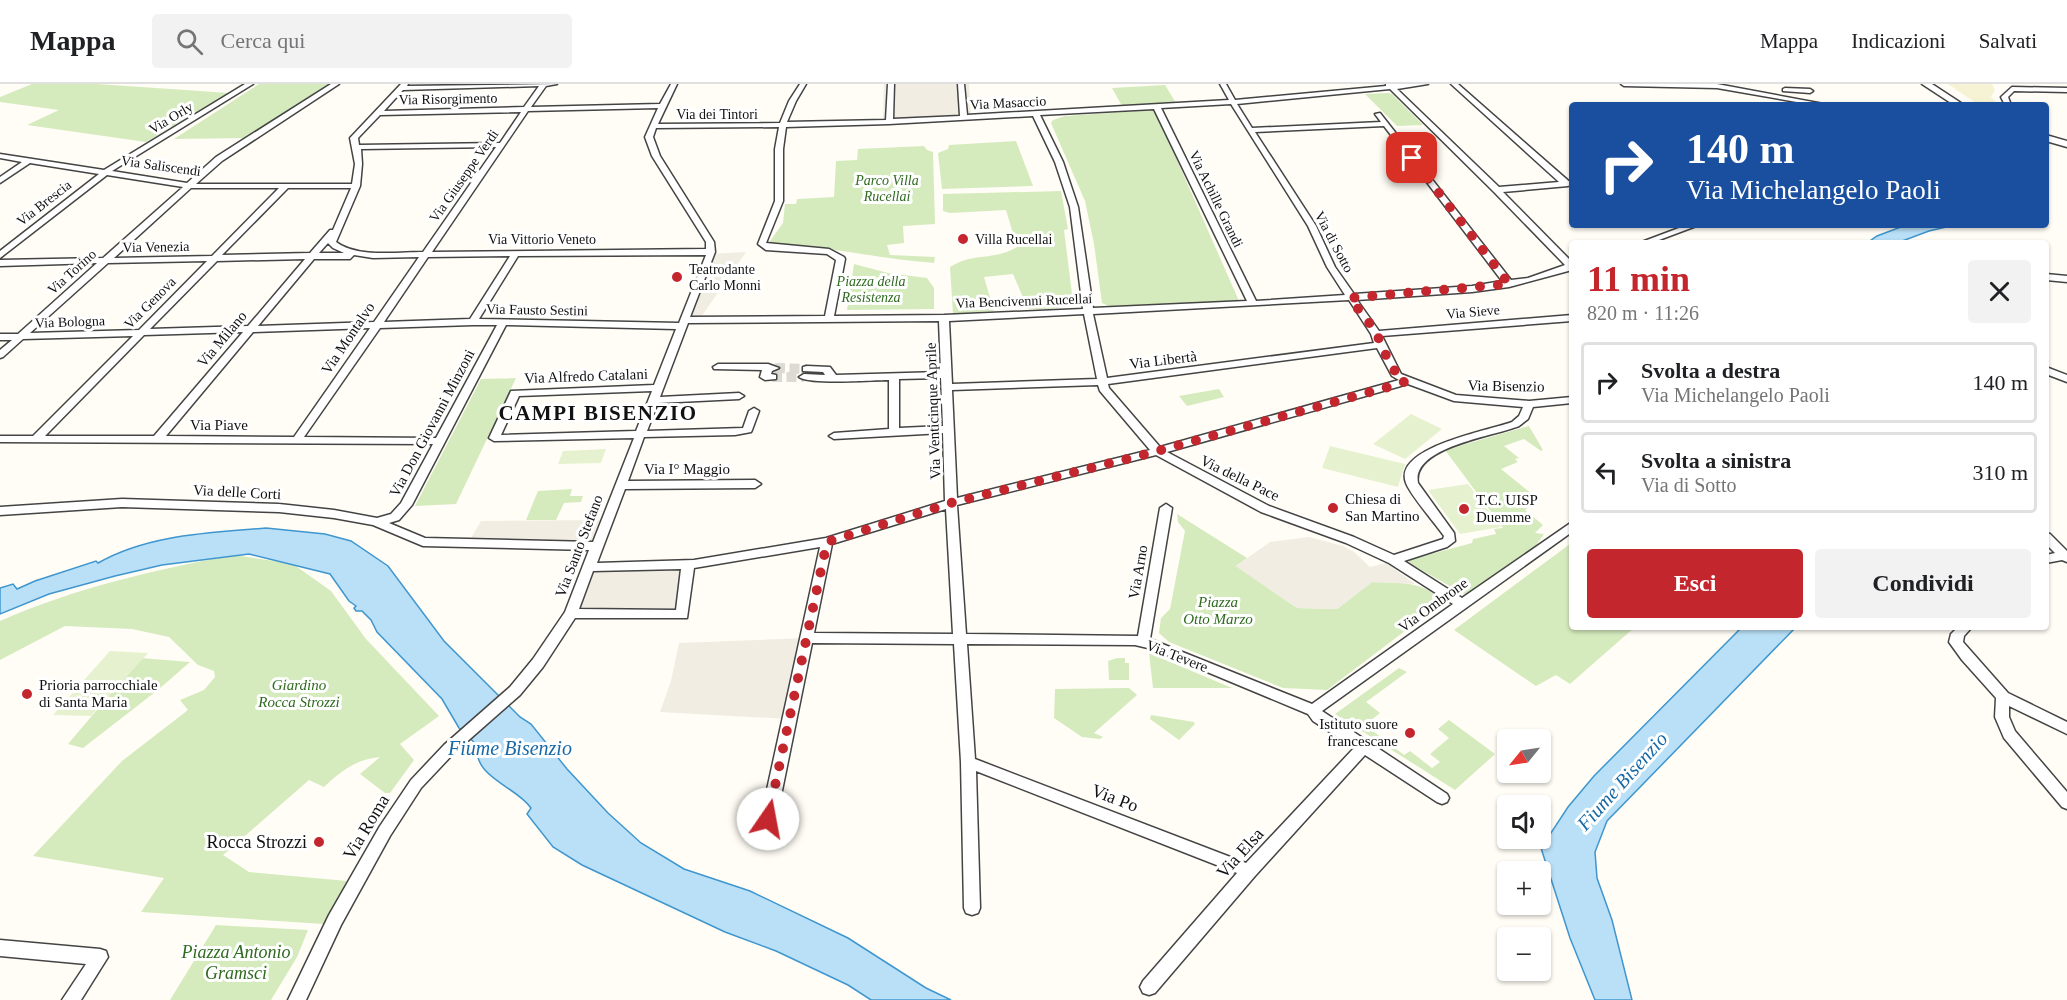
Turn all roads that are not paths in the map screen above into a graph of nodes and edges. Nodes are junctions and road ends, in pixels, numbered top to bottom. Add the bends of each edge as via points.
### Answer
1 (250, 84) edge
2 (336, 84) edge
3 (544, 84) edge
4 (554, 84) edge
5 (674, 84) edge
6 (803, 84) edge
7 (891, 84) edge
8 (961, 84) edge
9 (1223, 84) edge
10 (1425, 84) edge
11 (1454, 84) edge
12 (1624, 84) edge
13 (1804, 84) edge
14 (1926, 84) edge
15 (2047, 84) edge
16 (403, 86) edge
17 (1391, 86) edge
18 (1733, 88) junction
19 (2055, 89) junction
20 (2067, 90) edge
21 (1810, 91) junction
22 (1252, 101) junction
23 (1234, 102) junction
24 (1811, 102) edge
25 (1820, 102) edge
26 (1955, 102) edge
27 (2006, 102) edge
28 (662, 106) junction
29 (1156, 106) junction
30 (527, 109) junction
31 (378, 113) junction
32 (1036, 114) junction
33 (1239, 114) junction
34 (1378, 114) dead end
35 (964, 118) junction
36 (889, 122) junction
37 (1387, 124) junction
38 (653, 126) junction
39 (782, 126) junction
40 (1251, 130) junction
41 (2049, 139) edge
42 (2067, 144) edge
43 (502, 145) junction
44 (358, 147) junction
45 (0, 156) edge
46 (29, 160) junction
47 (105, 172) junction
48 (0, 181) edge
49 (1568, 184) edge
50 (189, 186) junction
51 (286, 186) junction
52 (356, 186) junction
53 (1497, 190) junction
54 (343, 219) junction
55 (1686, 228) edge
56 (1652, 240) edge
57 (711, 252) junction
58 (516, 253) junction
59 (425, 254) junction
60 (0, 255) edge
61 (373, 255) junction
62 (312, 256) junction
63 (213, 259) junction
64 (105, 261) junction
65 (0, 264) edge
66 (1569, 264) edge
67 (1569, 268) edge
68 (2049, 277) edge
69 (2067, 279) edge
70 (1509, 284) junction
71 (1350, 298) junction
72 (1253, 304) junction
73 (1089, 312) junction
74 (944, 318) junction
75 (1569, 318) edge
76 (829, 319) junction
77 (699, 320) joint
78 (473, 322) junction
79 (684, 323) junction
80 (502, 324) junction
81 (374, 327) junction
82 (250, 330) junction
83 (138, 333) junction
84 (1376, 334) junction
85 (21, 336) junction
86 (0, 337) edge
87 (1380, 345) junction
88 (0, 355) edge
89 (718, 367) dead end
90 (772, 371) tunnel mouth
91 (2049, 371) edge
92 (806, 373) tunnel mouth
93 (947, 375) junction
94 (894, 377) junction
95 (2067, 379) edge
96 (1406, 381) junction
97 (1102, 382) junction
98 (948, 387) junction
99 (658, 388) junction
100 (739, 396) dead end
101 (654, 400) junction
102 (1569, 400) edge
103 (1529, 404) junction
104 (754, 411) dead end
105 (949, 429) junction
106 (894, 432) junction
107 (641, 434) junction
108 (834, 436) dead end
109 (0, 440) edge
110 (35, 440) junction
111 (297, 440) junction
112 (156, 441) junction
113 (439, 441) junction
114 (1157, 451) junction
115 (755, 484) dead end
116 (620, 485) junction
117 (951, 503) junction
118 (1166, 508) dead end
119 (0, 511) edge
120 (376, 522) junction
121 (1569, 528) edge
122 (2049, 540) edge
123 (827, 542) junction
124 (597, 546) junction
125 (2066, 556) edge
126 (2049, 559) edge
127 (1393, 560) junction
128 (691, 564) junction
129 (589, 567) junction
130 (1463, 604) junction
131 (571, 613) junction
132 (1963, 630) edge
133 (806, 638) junction
134 (960, 640) junction
135 (1143, 642) junction
136 (2003, 697) junction
137 (1312, 710) junction
138 (2067, 728) edge
139 (1363, 747) junction
140 (450, 749) joint
141 (968, 762) junction
142 (1442, 798) dead end
143 (2067, 803) edge
144 (764, 840) dead end
145 (1249, 871) junction
146 (972, 908) dead end
147 (0, 948) edge
148 (1149, 987) dead end
149 (71, 1000) edge
150 (297, 1000) edge

1 - 47 street, Via Orly
2 - 50 street, Via Torino via 219,159
3 - 4 street
3 - 16 street
3 - 30 street, Via Giuseppe Verdi
5 - 28 street
6 - 39 street
7 - 36 street
8 - 35 street
9 - 23 street, Via di Sotto
10 - 17 street, Via Masaccio
11 - 49 street
12 - 18 street
13 - 21 street
14 - 26 street
15 - 19 street
16 - 31 street, Via Vittorio Veneto
17 - 22 street, Via Masaccio
17 - 53 street
18 - 21 street
18 - 24 street
19 - 20 street
19 - 27 street via 2012,90 2004,97
21 - 25 street
22 - 23 street, Via Masaccio
22 - 33 street
23 - 29 street, Via Masaccio
23 - 33 street, Via di Sotto
28 - 30 street, Via Risorgimento
28 - 38 street
29 - 32 street, Via Masaccio
29 - 72 street, Via Achille Grandi
30 - 31 street, Via Risorgimento
30 - 43 street, Via Giuseppe Verdi
31 - 44 street, Via Vittorio Veneto via 354,138
32 - 35 street, Via Masaccio
32 - 73 street, Via della Pace via 1059,162 1074,207
33 - 40 street, Via di Sotto
34 - 37 street
35 - 36 street, Via Masaccio
36 - 39 street, Via Masaccio
37 - 40 street
37 - 70 street
38 - 39 street, Via dei Tintori
38 - 57 street via 649,137 656,156 710,242
39 - 76 street via 779,202 762,244 839,256
40 - 71 street, Via di Sotto via 1312,226
41 - 42 street
43 - 44 street
43 - 59 street, Via Giuseppe Verdi
44 - 52 street, Via Vittorio Veneto
45 - 46 street, Via Saliscendi
46 - 47 street, Via Saliscendi
46 - 48 street
47 - 50 street, Via Saliscendi
47 - 60 street, Via Brescia
49 - 53 street
50 - 51 street, Via Saliscendi
50 - 64 street, Via Torino
51 - 52 street, Via Saliscendi
51 - 63 street, Via Genova
52 - 54 street, Via Vittorio Veneto
53 - 66 street
54 - 61 street, Via Vittorio Veneto via 333,244 345,251
54 - 62 street, Via Vittorio Veneto
55 - 56 street
57 - 58 street, Via Vittorio Veneto
57 - 79 street, Via Santo Stefano
58 - 59 street, Via Vittorio Veneto
58 - 78 street, Via Fausto Sestini
59 - 61 street, Via Vittorio Veneto
59 - 81 street, Via Montalvo
61 - 62 street, Via Vittorio Veneto
62 - 63 street, Via Venezia
62 - 82 street, Via Milano
63 - 64 street, Via Venezia
63 - 83 street, Via Genova
64 - 65 street, Via Venezia
64 - 85 street, Via Torino
67 - 70 street, Via Bencivenni Rucellai
68 - 69 street
70 - 71 street, Via Bencivenni Rucellai
71 - 72 street, Via Bencivenni Rucellai
71 - 84 street, Via di Sotto
72 - 73 street, Via Bencivenni Rucellai
73 - 74 street, Via Bencivenni Rucellai
73 - 97 street, Via della Pace
74 - 76 street, Via Bencivenni Rucellai
74 - 93 street, Via Venticinque Aprile
75 - 84 street, Via Sieve
76 - 77 street, Via Bencivenni Rucellai
77 - 79 street, Via Fausto Sestini
78 - 80 street, Via Fausto Sestini
78 - 81 street, Via Bologna
79 - 80 street, Via Fausto Sestini
79 - 99 street, Via Santo Stefano
80 - 113 street, Via Don Giovanni Minzoni
81 - 82 street, Via Bologna
81 - 111 street, Via Montalvo
82 - 83 street, Via Bologna
82 - 112 street, Via Milano
83 - 85 street, Via Bologna
83 - 110 street, Via Genova
84 - 87 street, Via di Sotto
85 - 86 street, Via Bologna
85 - 88 street, Via Torino
87 - 96 street, Via di Sotto via 1397,376
87 - 97 street, Via Libertà
89 - 90 street
91 - 95 street
92 - 94 street via 833,378
93 - 94 street
93 - 98 street, Via Venticinque Aprile
94 - 106 street
96 - 103 street, Via Bisenzio via 1461,400
96 - 114 street
97 - 98 street, Via Libertà
97 - 114 street, Via della Pace
98 - 105 street, Via Venticinque Aprile
99 - 101 street, Via Santo Stefano
99 - 107 street, Via Alfredo Catalani via 515,393 494,438
100 - 101 street
101 - 107 street, Via Santo Stefano
102 - 103 street, Via Bisenzio
103 - 127 street via 1519,423 1443,444 1414,468 1412,483 1450,536 1449,541
104 - 107 street via 747,430
105 - 106 street
105 - 117 street, Via Venticinque Aprile
106 - 108 street
107 - 116 street, Via Santo Stefano
109 - 110 street, Via Piave
110 - 112 street, Via Piave
111 - 112 street, Via Piave
111 - 113 street, Via Piave
113 - 120 street, Via Don Giovanni Minzoni via 400,514
114 - 117 street
114 - 127 street, Via della Pace via 1265,509
115 - 116 street, Via I° Maggio
116 - 124 street, Via Santo Stefano
117 - 123 street
117 - 134 street
118 - 135 street, Via Arno
119 - 120 street, Via delle Corti via 122,503 221,505 334,514
120 - 124 street, Via delle Corti via 423,542
121 - 130 street, Via Ombrone
122 - 125 street
123 - 128 street
123 - 133 street
124 - 129 street, Via Santo Stefano
125 - 126 street
127 - 130 street, Via della Pace
128 - 129 street
128 - 131 street via 682,615
129 - 131 street, Via Santo Stefano
130 - 137 street, Via Ombrone
131 - 140 street, Via Santo Stefano via 515,691
132 - 136 street via 1956,642
133 - 134 street, Via Tevere
133 - 144 street
134 - 135 street, Via Tevere
134 - 141 street
135 - 137 street, Via Tevere
136 - 138 street
136 - 143 street via 2002,717 2009,734
137 - 139 street, Via Tevere
139 - 142 street, Via Tevere
139 - 145 street, Via Elsa
140 - 150 street, Via Roma via 416,784 385,831 328,933
141 - 145 street, Via Po
141 - 146 street
145 - 148 street, Via Elsa
147 - 149 street via 100,957

